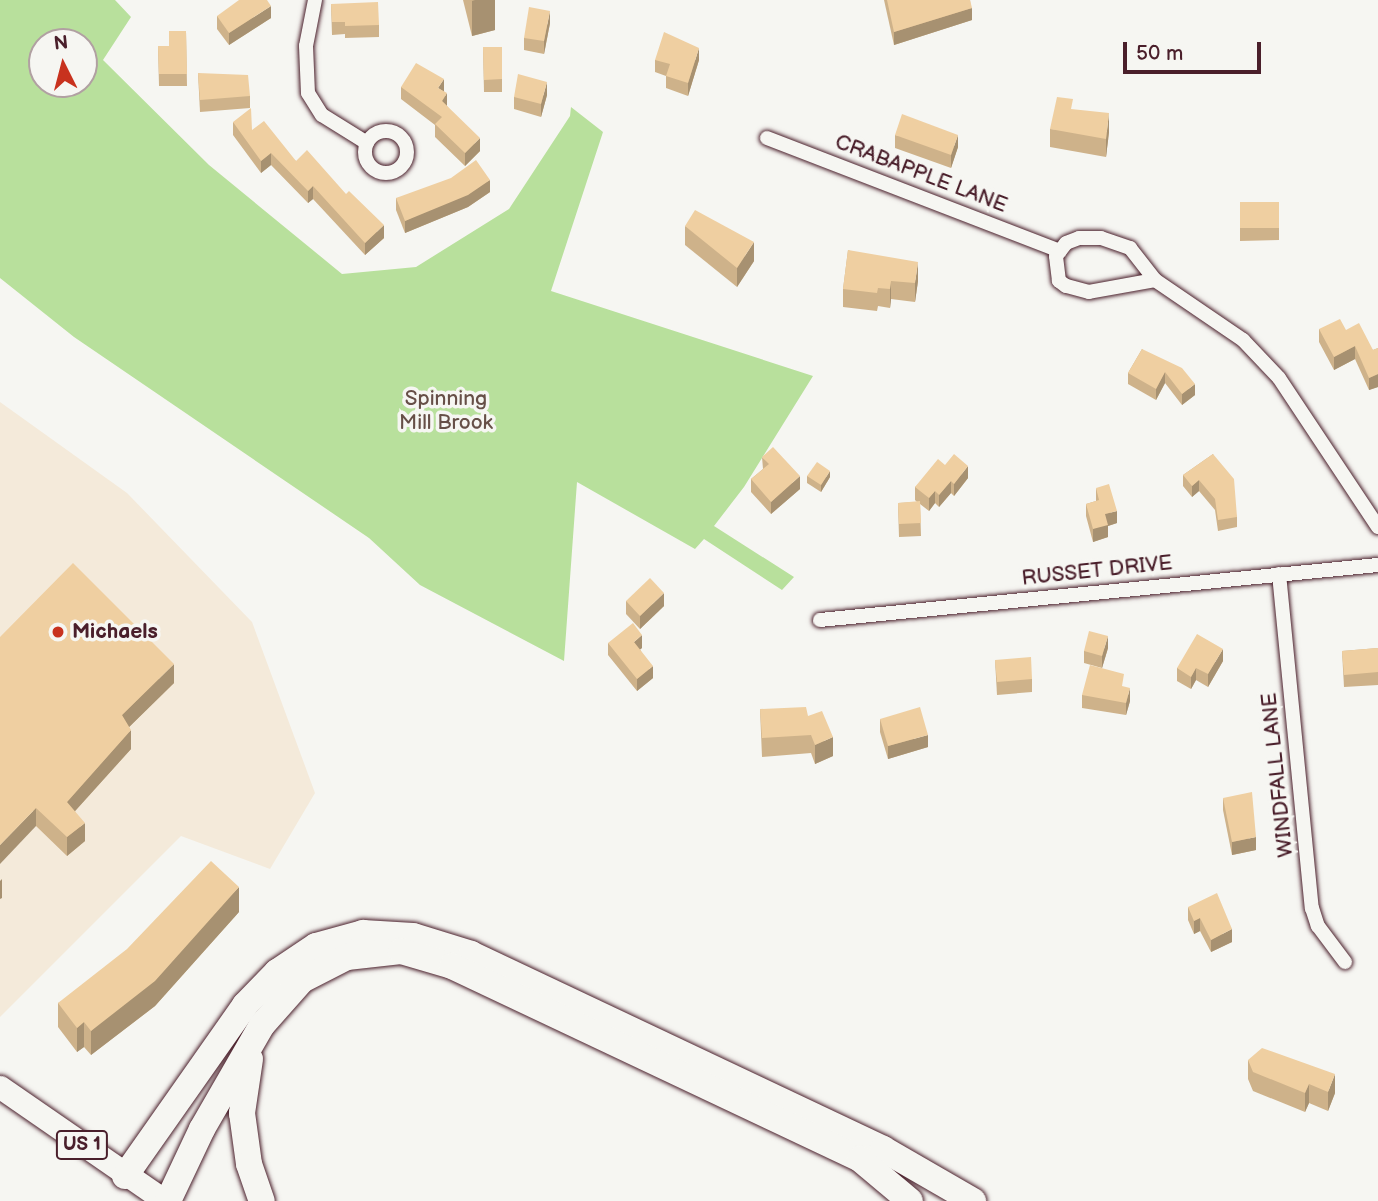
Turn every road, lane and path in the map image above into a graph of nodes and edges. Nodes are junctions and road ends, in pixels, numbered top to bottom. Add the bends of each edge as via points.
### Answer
1 (315, 0) edge
2 (767, 138) dead end
3 (367, 143) dead end
4 (1060, 251) junction
5 (1155, 280) junction
6 (1378, 527) edge
7 (1378, 565) edge
8 (1279, 574) junction
9 (820, 620) dead end
10 (1345, 962) dead end
11 (262, 1025) junction
12 (0, 1087) edge
13 (125, 1176) junction
14 (167, 1201) edge
15 (262, 1201) edge
16 (909, 1201) edge
17 (973, 1201) edge

1 - 3 street via 306,46 308,93 322,115
2 - 4 street, CRABAPPLE LANE
4 - 5 street via 1079,238 1101,238 1130,248
4 - 5 street via 1056,268 1066,286 1089,292
5 - 6 street via 1233,332 1279,378
7 - 8 street, RUSSET DRIVE
8 - 9 street, RUSSET DRIVE
8 - 10 street, WINDFALL LANE via 1311,908 1318,926
11 - 14 highway
11 - 15 highway via 246,1073 242,1113 249,1164
11 - 16 highway via 302,980 347,957 401,951 452,966 860,1160
12 - 13 main road, US 1
13 - 14 main road, US 1
13 - 17 highway via 245,1005 277,972 316,946 363,933 413,936 471,954 883,1149

